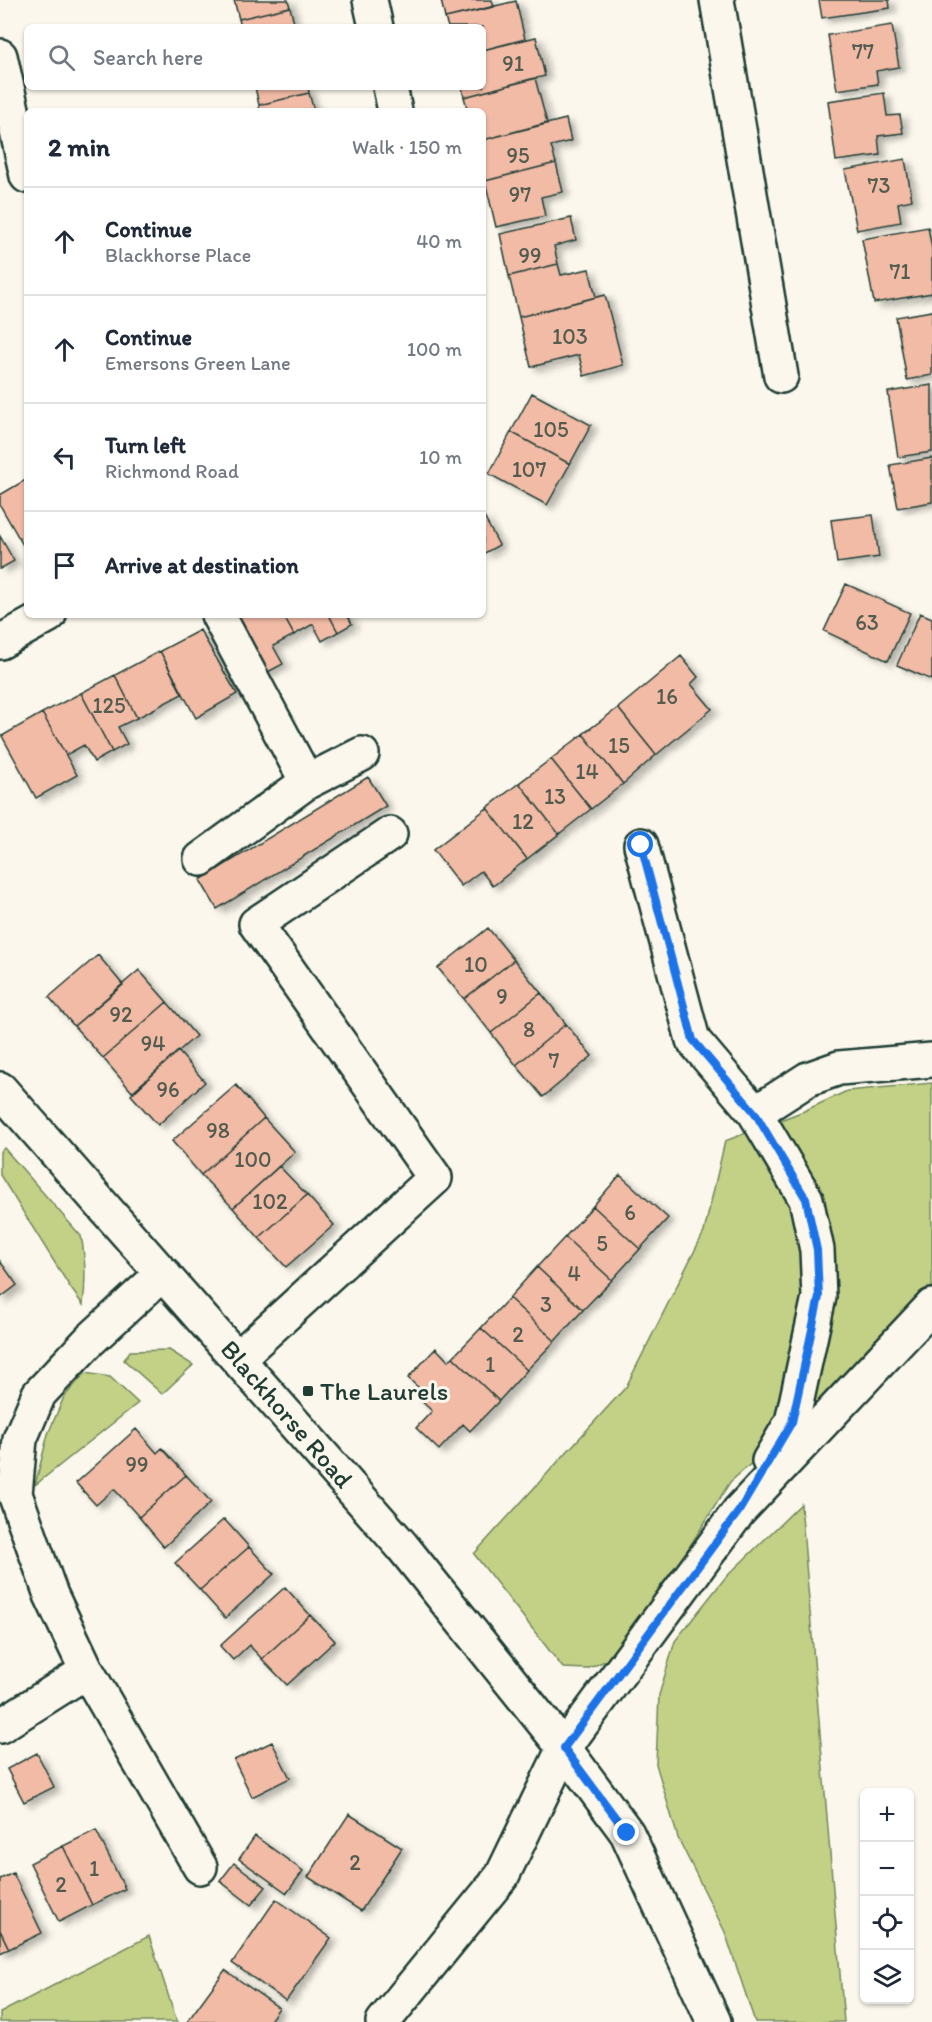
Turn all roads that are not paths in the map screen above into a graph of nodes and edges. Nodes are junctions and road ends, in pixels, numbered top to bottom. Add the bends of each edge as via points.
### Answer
1 (370, 0) edge
2 (717, 0) edge
3 (375, 24) edge
4 (0, 56) edge
5 (391, 90) edge
6 (394, 108) edge
7 (24, 163) edge
8 (781, 376) dead end
9 (44, 618) edge
10 (220, 618) edge
11 (0, 642) edge
12 (362, 754) dead end
13 (307, 782) junction
14 (390, 834) dead end
15 (641, 845) dead end
16 (201, 859) dead end
17 (932, 1060) edge
18 (0, 1089) edge
19 (755, 1113) junction
20 (163, 1273) junction
21 (932, 1306) edge
22 (238, 1358) junction
23 (739, 1511) junction
24 (87, 1671) junction
25 (0, 1726) edge
26 (564, 1748) junction
27 (200, 1867) dead end
28 (383, 2022) edge
29 (714, 2022) edge

1 - 3 street
2 - 8 street
4 - 7 street
5 - 6 street
9 - 11 street
10 - 13 street
12 - 13 street
13 - 16 street
14 - 22 street via 256,924 435,1178
15 - 19 street via 693,1040
17 - 19 street via 839,1068 808,1079
18 - 20 street, Blackhorse Road
19 - 23 street via 806,1199 817,1250 819,1297 792,1422
20 - 22 street, Blackhorse Road
20 - 24 street via 89,1341 39,1394 21,1439 15,1494 51,1595
21 - 23 street
22 - 26 street, Blackhorse Road via 406,1551
23 - 26 street
24 - 25 street
24 - 27 street
26 - 28 street via 502,1876
26 - 29 street, Blackhorse Road via 627,1833

